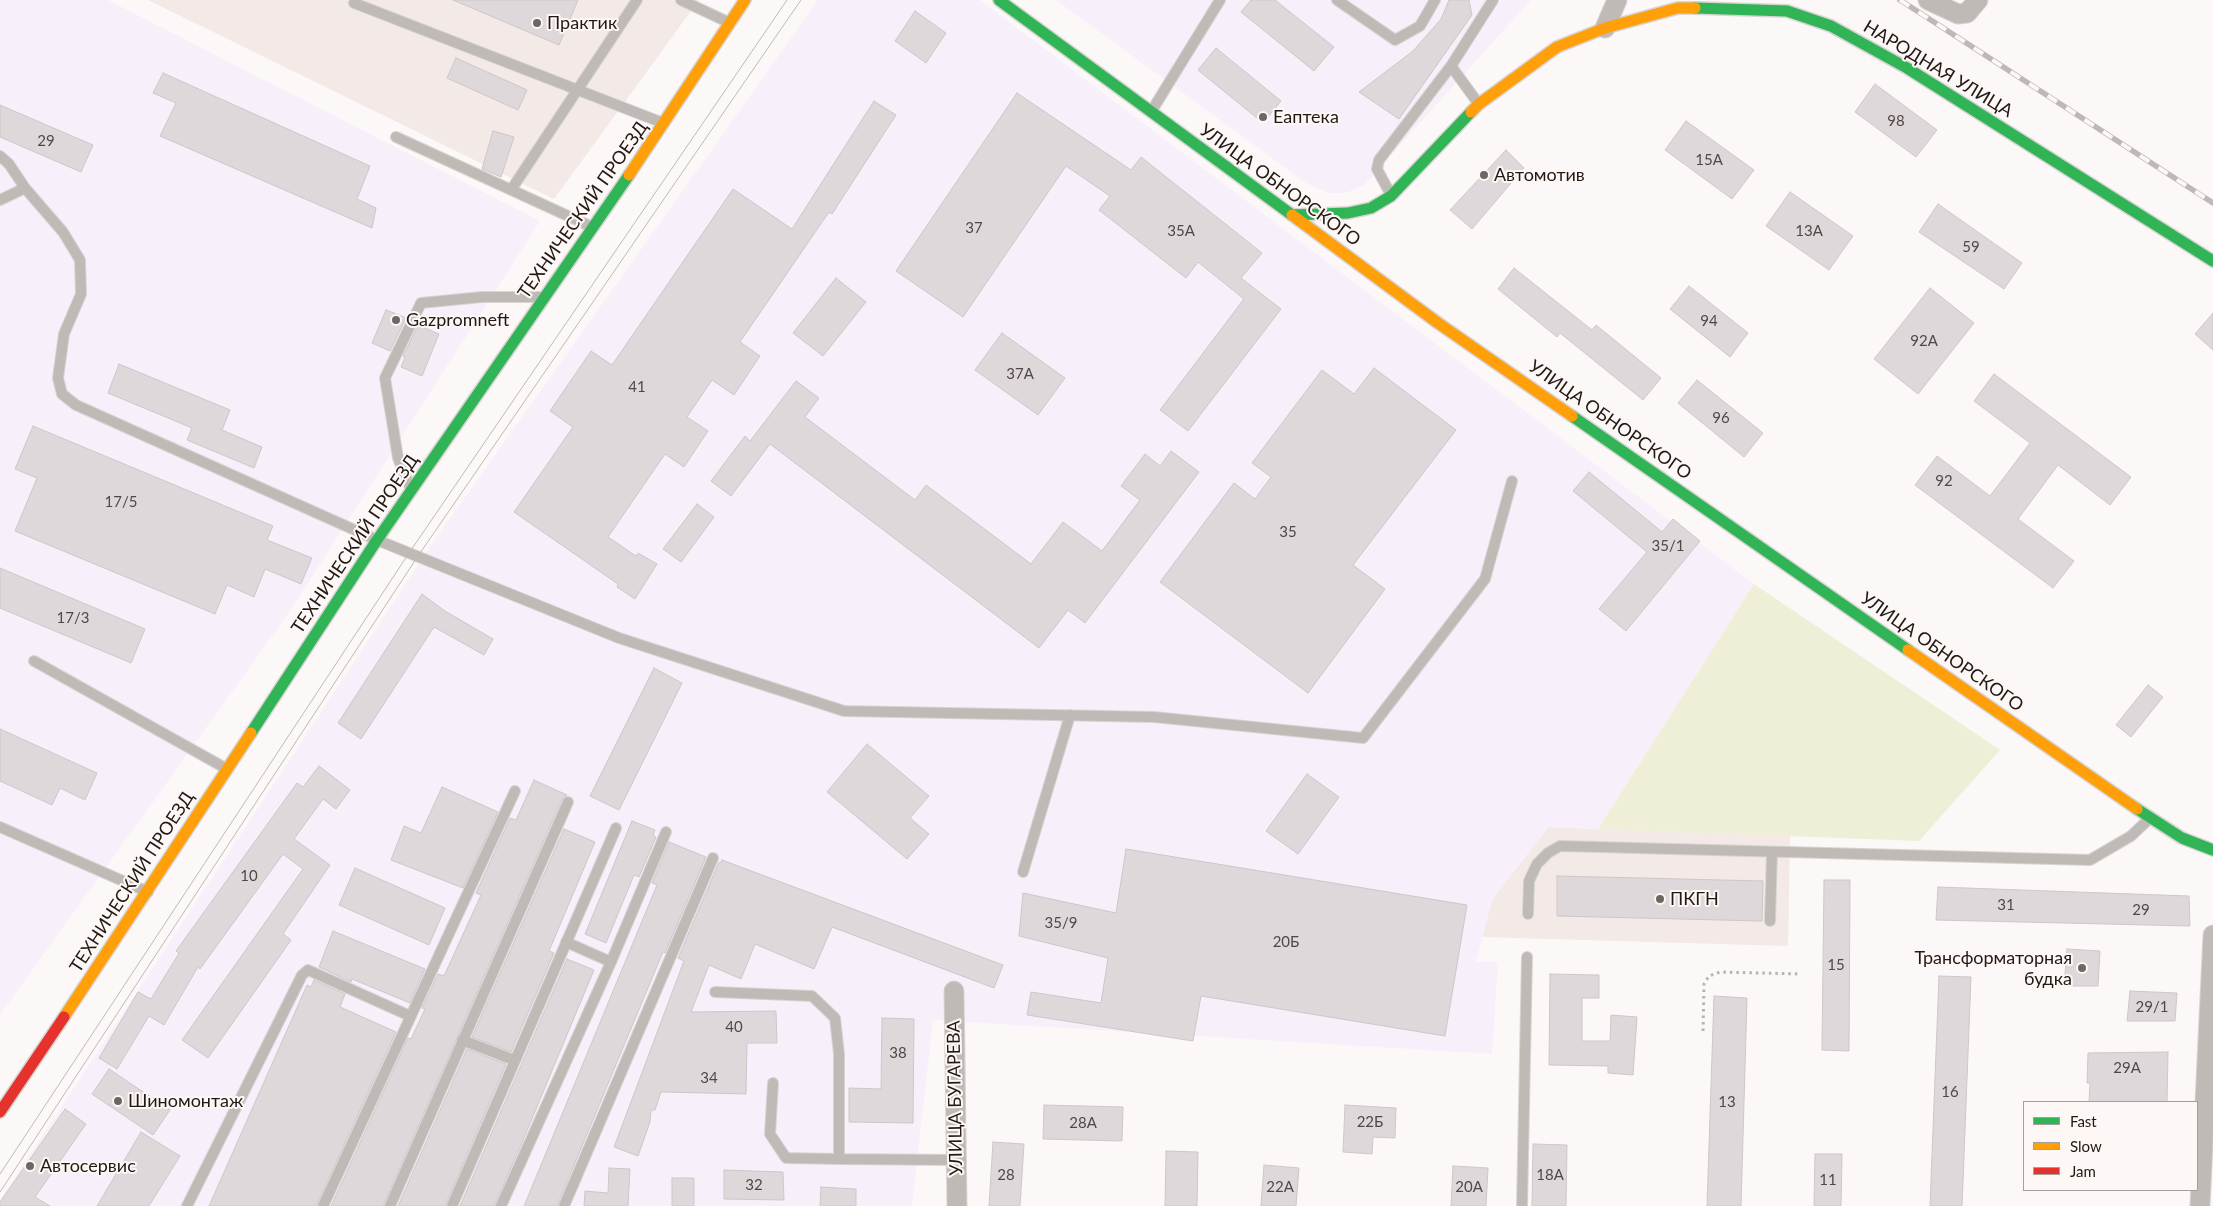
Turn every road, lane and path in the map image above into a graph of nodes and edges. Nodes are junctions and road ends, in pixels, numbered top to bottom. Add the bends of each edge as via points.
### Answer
1 (637, 0) edge
2 (681, 0) edge
3 (745, 0) edge
4 (999, 0) edge
5 (1220, 0) edge
6 (1337, 0) edge
7 (1435, 0) edge
8 (1482, 0) edge
9 (1493, 0) edge
10 (1617, 0) edge
11 (1928, 0) edge
12 (1978, 0) edge
13 (354, 3) dead end
14 (1483, 15) junction
15 (731, 24) junction
16 (1605, 28) junction
17 (1451, 66) junction
18 (577, 91) junction
19 (1479, 104) junction
20 (1151, 112) junction
21 (664, 124) junction
22 (396, 137) dead end
23 (0, 156) edge
24 (25, 188) junction
25 (511, 190) junction
26 (1391, 196) junction
27 (0, 200) edge
28 (1292, 215) junction
29 (593, 227) junction
30 (2213, 261) edge
31 (544, 298) junction
32 (1512, 481) dead end
33 (411, 490) junction
34 (377, 540) junction
35 (34, 661) dead end
36 (1070, 715) junction
37 (228, 769) junction
38 (515, 791) dead end
39 (568, 802) dead end
40 (2151, 817) junction
41 (0, 827) edge
42 (616, 828) dead end
43 (666, 832) dead end
44 (2213, 850) edge
45 (1772, 852) junction
46 (713, 858) dead end
47 (1023, 872) dead end
48 (148, 892) junction
49 (1528, 914) dead end
50 (1770, 921) dead end
51 (2213, 935) edge
52 (566, 942) junction
53 (1527, 957) dead end
54 (610, 962) junction
55 (1800, 974) dead end
56 (954, 991) dead end
57 (715, 992) dead end
58 (410, 1016) junction
59 (1703, 1030) dead end
60 (462, 1040) junction
61 (514, 1060) junction
62 (773, 1083) dead end
63 (0, 1112) edge
64 (839, 1159) junction
65 (954, 1160) junction
66 (187, 1206) edge
67 (323, 1206) edge
68 (390, 1206) edge
69 (452, 1206) edge
70 (501, 1206) edge
71 (564, 1206) edge
72 (957, 1206) edge
73 (1522, 1206) edge
74 (2200, 1206) edge

1 - 18 lane
2 - 15 lane
3 - 15 main road, ТЕХНИЧЕСКИЙ ПРОЕЗД
4 - 20 main road, УЛИЦА ОБНОРСКОГО
5 - 20 lane
6 - 7 lane via 1396,40 1420,26
8 - 14 lane
9 - 14 lane
10 - 16 street
11 - 12 street via 1958,14 1967,13
13 - 18 lane
14 - 17 lane
15 - 21 main road, ТЕХНИЧЕСКИЙ ПРОЕЗД
16 - 19 main road, НАРОДНАЯ УЛИЦА via 1557,47
16 - 30 main road, НАРОДНАЯ УЛИЦА via 1678,8 1787,11 1831,26 1907,68
17 - 19 lane
17 - 26 lane via 1379,160 1377,169
18 - 21 lane
18 - 25 lane
19 - 26 main road, НАРОДНАЯ УЛИЦА
20 - 28 main road, УЛИЦА ОБНОРСКОГО
21 - 29 main road, ТЕХНИЧЕСКИЙ ПРОЕЗД
22 - 25 lane
23 - 24 lane
24 - 27 lane
24 - 34 lane via 63,232 80,260 81,294 64,334 58,378 62,394 76,405
25 - 29 lane
26 - 28 main road, НАРОДНАЯ УЛИЦА via 1371,208 1348,213
28 - 40 main road, УЛИЦА ОБНОРСКОГО via 1438,323
29 - 31 main road, ТЕХНИЧЕСКИЙ ПРОЕЗД
31 - 33 main road, ТЕХНИЧЕСКИЙ ПРОЕЗД
31 - 33 lane via 482,297 421,303 385,378 398,458
32 - 36 lane via 1485,578 1363,738 1154,717
33 - 34 main road, ТЕХНИЧЕСКИЙ ПРОЕЗД
34 - 36 lane via 619,638 844,711
34 - 37 main road, ТЕХНИЧЕСКИЙ ПРОЕЗД
35 - 37 lane
36 - 47 lane
37 - 48 main road, ТЕХНИЧЕСКИЙ ПРОЕЗД
38 - 58 lane
39 - 60 lane
40 - 44 main road, УЛИЦА ОБНОРСКОГО via 2182,838
40 - 45 lane via 2132,836 2090,860
41 - 48 lane
42 - 52 lane
43 - 54 lane
45 - 49 lane via 1560,846 1537,864 1529,881
45 - 50 lane
46 - 71 lane
48 - 63 main road, ТЕХНИЧЕСКИЙ ПРОЕЗД
51 - 74 street
52 - 54 lane
52 - 61 lane
53 - 73 lane
54 - 70 lane
55 - 59 path via 1720,972 1709,976 1704,984
56 - 65 street, УЛИЦА БУГАРЕВА
57 - 64 lane via 812,996 835,1018
58 - 66 lane via 308,970 302,975
58 - 67 lane
60 - 61 lane
60 - 68 lane
61 - 69 lane
62 - 64 lane via 770,1134 786,1158
64 - 65 lane
65 - 72 street, УЛИЦА БУГАРЕВА

